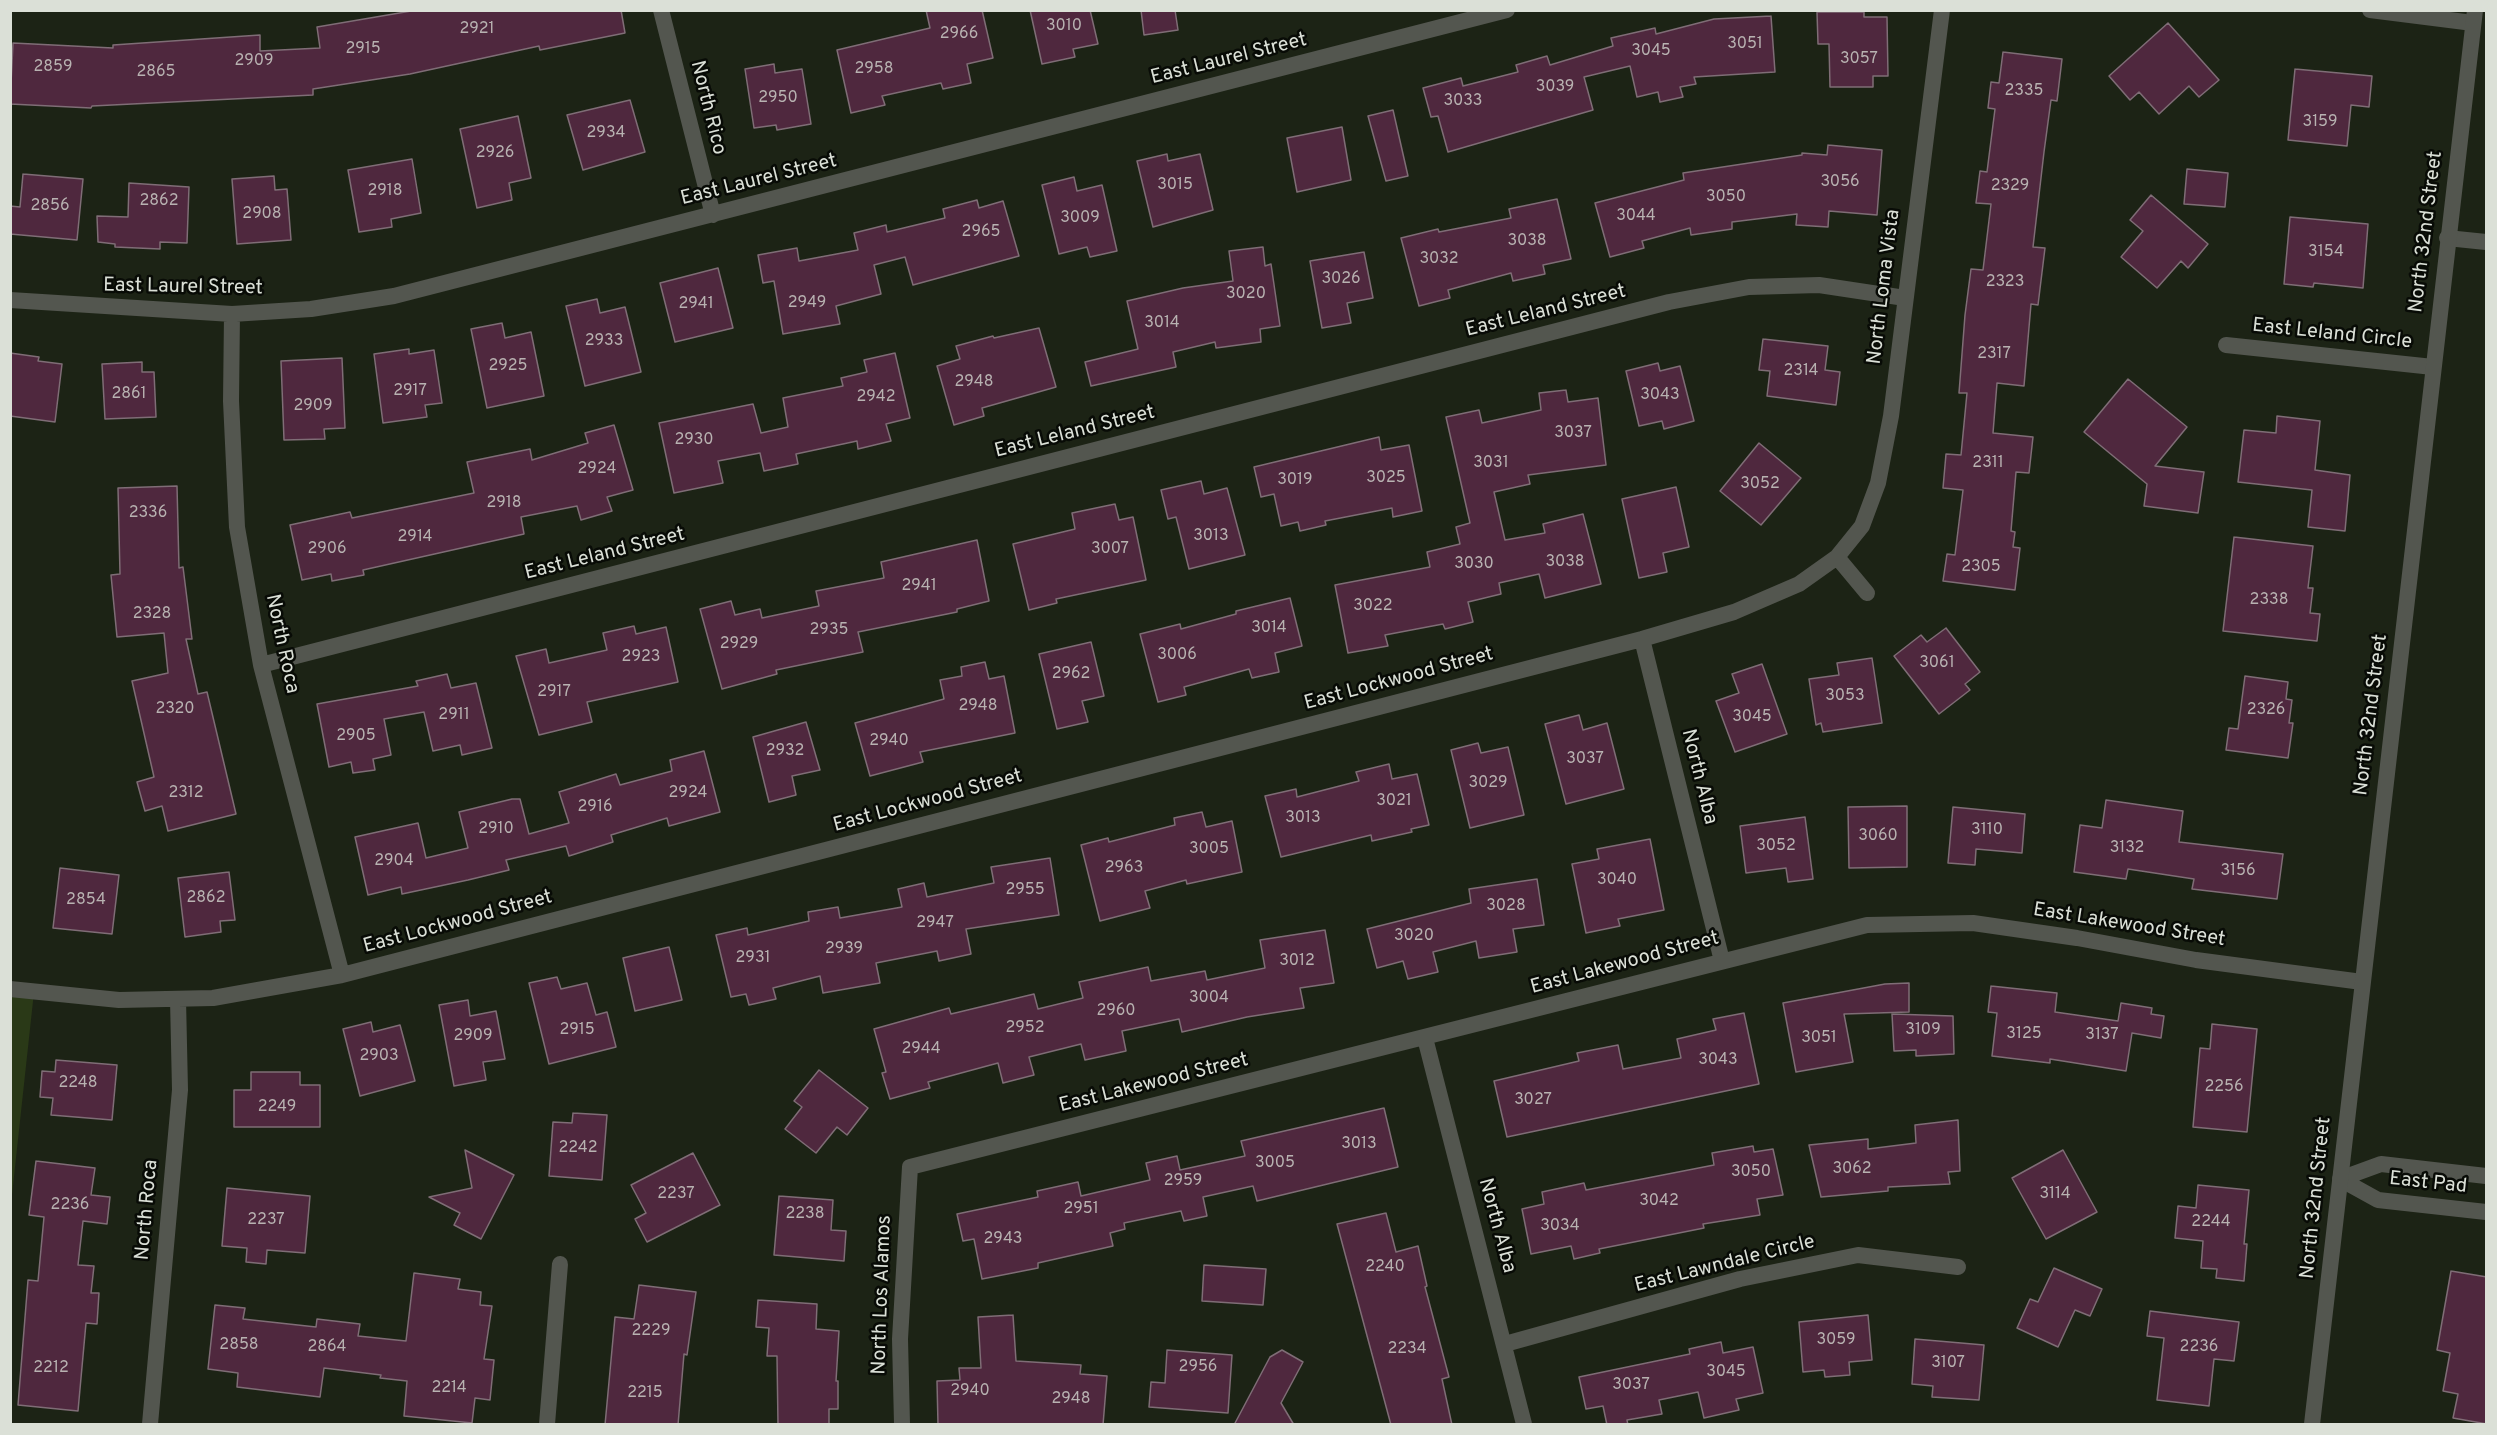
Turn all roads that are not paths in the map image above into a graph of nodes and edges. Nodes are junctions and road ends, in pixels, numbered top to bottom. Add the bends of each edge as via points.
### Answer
1 (661, 10) edge
2 (1507, 10) edge
3 (1942, 10) edge
4 (2370, 10) edge
5 (2474, 17) edge
6 (713, 215) junction
7 (2447, 238) junction
8 (2487, 242) edge
9 (1905, 298) junction
10 (10, 300) edge
11 (232, 314) junction
12 (2226, 345) dead end
13 (2433, 367) junction
14 (1837, 557) junction
15 (1867, 593) dead end
16 (1642, 639) junction
17 (261, 665) junction
18 (1722, 961) junction
19 (342, 975) junction
20 (2362, 982) junction
21 (10, 990) edge
22 (178, 999) junction
23 (1425, 1038) junction
24 (910, 1167) joint
25 (2487, 1176) edge
26 (2340, 1179) junction
27 (2487, 1212) edge
28 (560, 1264) dead end
29 (1958, 1267) dead end
30 (1504, 1344) junction
31 (150, 1425) edge
32 (547, 1425) edge
33 (902, 1425) edge
34 (1524, 1425) edge
35 (2312, 1425) edge

1 - 6 street, North Rico
2 - 6 street, East Laurel Street
3 - 9 street, North Loma Vista
4 - 5 street
5 - 7 street, North 32nd Street
6 - 11 street, East Laurel Street via 394,296 311,309
7 - 8 street
7 - 13 street, North 32nd Street
9 - 14 street, North Loma Vista via 1891,416 1878,483 1862,526
9 - 17 street, East Leland Street via 1819,285 1749,287 1669,302
10 - 11 street, East Laurel Street
11 - 17 street, North Roca via 231,401 237,527
12 - 13 street, East Leland Circle
13 - 20 street, North 32nd Street
14 - 15 street
14 - 16 street, East Lockwood Street via 1799,584 1734,612
16 - 18 street, North Alba
16 - 19 street, East Lockwood Street
17 - 19 street, North Roca
18 - 20 street, East Lakewood Street via 1867,925 1973,923 2196,960
18 - 23 street, East Lakewood Street
19 - 22 street, East Lockwood Street via 213,998
20 - 26 street, North 32nd Street
21 - 22 street, East Lockwood Street via 119,1000
22 - 31 street, North Roca via 180,1090
23 - 24 street, East Lakewood Street
23 - 30 street, North Alba
24 - 33 street, North Los Alamos via 900,1339
25 - 26 street, East Pad via 2381,1164
26 - 27 street, East Pad via 2378,1200
26 - 35 street, North 32nd Street
28 - 32 street
29 - 30 street, East Lawndale Circle via 1858,1255 1740,1279
30 - 34 street, North Alba

